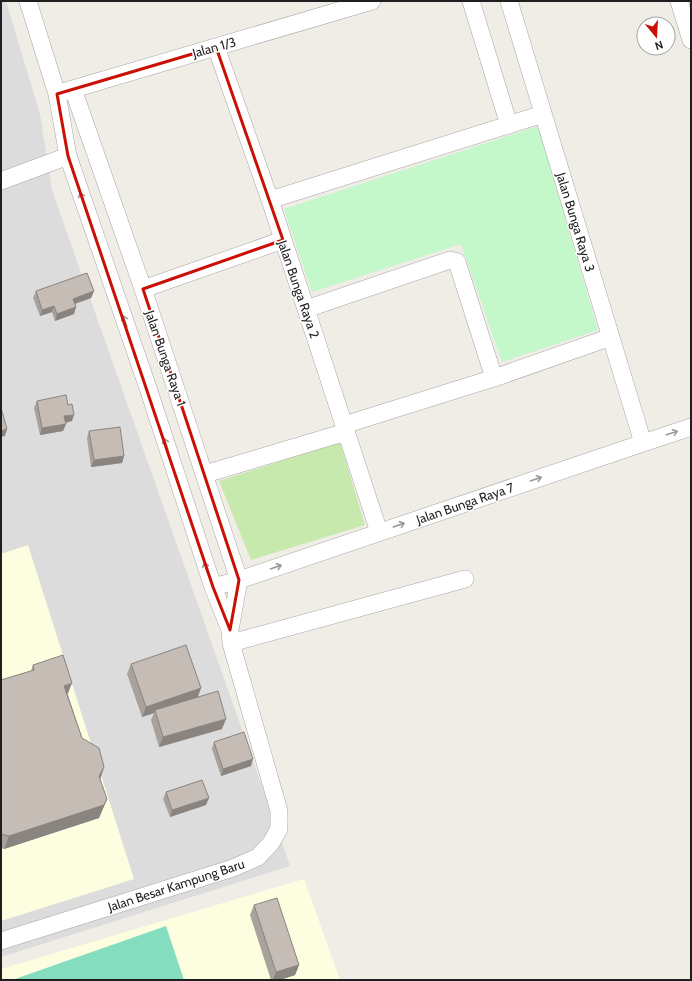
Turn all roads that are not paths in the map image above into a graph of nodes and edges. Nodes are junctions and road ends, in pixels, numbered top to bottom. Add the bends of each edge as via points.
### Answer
1 (28, 1) edge
2 (372, 1) edge
3 (471, 1) edge
4 (509, 1) edge
5 (679, 1) edge
6 (691, 40) edge
7 (216, 47) junction
8 (73, 89) junction
9 (57, 94) junction
10 (543, 114) junction
11 (509, 125) junction
12 (68, 156) junction
13 (1, 181) edge
14 (270, 200) junction
15 (283, 240) junction
16 (143, 289) junction
17 (306, 309) junction
18 (611, 337) junction
19 (494, 378) junction
20 (691, 427) edge
21 (345, 428) junction
22 (643, 443) junction
23 (205, 474) junction
24 (379, 532) junction
25 (465, 579) dead end
26 (239, 580) junction
27 (213, 587) junction
28 (230, 637) junction
29 (1, 941) edge

1 - 9 street, Jalan Besar Kampung Baru
2 - 7 street, Jalan 1/3
3 - 11 street
4 - 10 street, Jalan Bunga Raya 3
5 - 6 street
7 - 8 street, Jalan 1/3
7 - 14 street, Jalan Bunga Raya 2
8 - 9 street, Jalan 1/3
8 - 16 street, Jalan Bunga Raya 1
9 - 12 street, Jalan Besar Kampung Baru
10 - 11 street
10 - 18 street, Jalan Bunga Raya 3
11 - 14 street
12 - 13 street
27 -> 12 street, Jalan Besar Kampung Baru
14 - 15 street, Jalan Bunga Raya 2
15 - 16 street
15 - 17 street, Jalan Bunga Raya 2
16 - 23 street, Jalan Bunga Raya 1
17 - 19 street via 450,260 457,262
17 - 21 street, Jalan Bunga Raya 2
18 - 19 street
18 - 22 street, Jalan Bunga Raya 3
19 - 21 street
22 -> 20 street, Jalan Bunga Raya 7
21 - 23 street
21 - 24 street, Jalan Bunga Raya 2
24 -> 22 street, Jalan Bunga Raya 7
23 - 26 street, Jalan Bunga Raya 1
26 -> 24 street, Jalan Bunga Raya 7
25 - 28 street
26 - 27 street, Jalan Bunga Raya 7
26 - 28 street, Jalan Bunga Raya 1
27 - 28 street, Jalan Besar Kampung Baru
28 - 29 street, Jalan Besar Kampung Baru via 279,811 279,829 271,843 258,857 233,868

